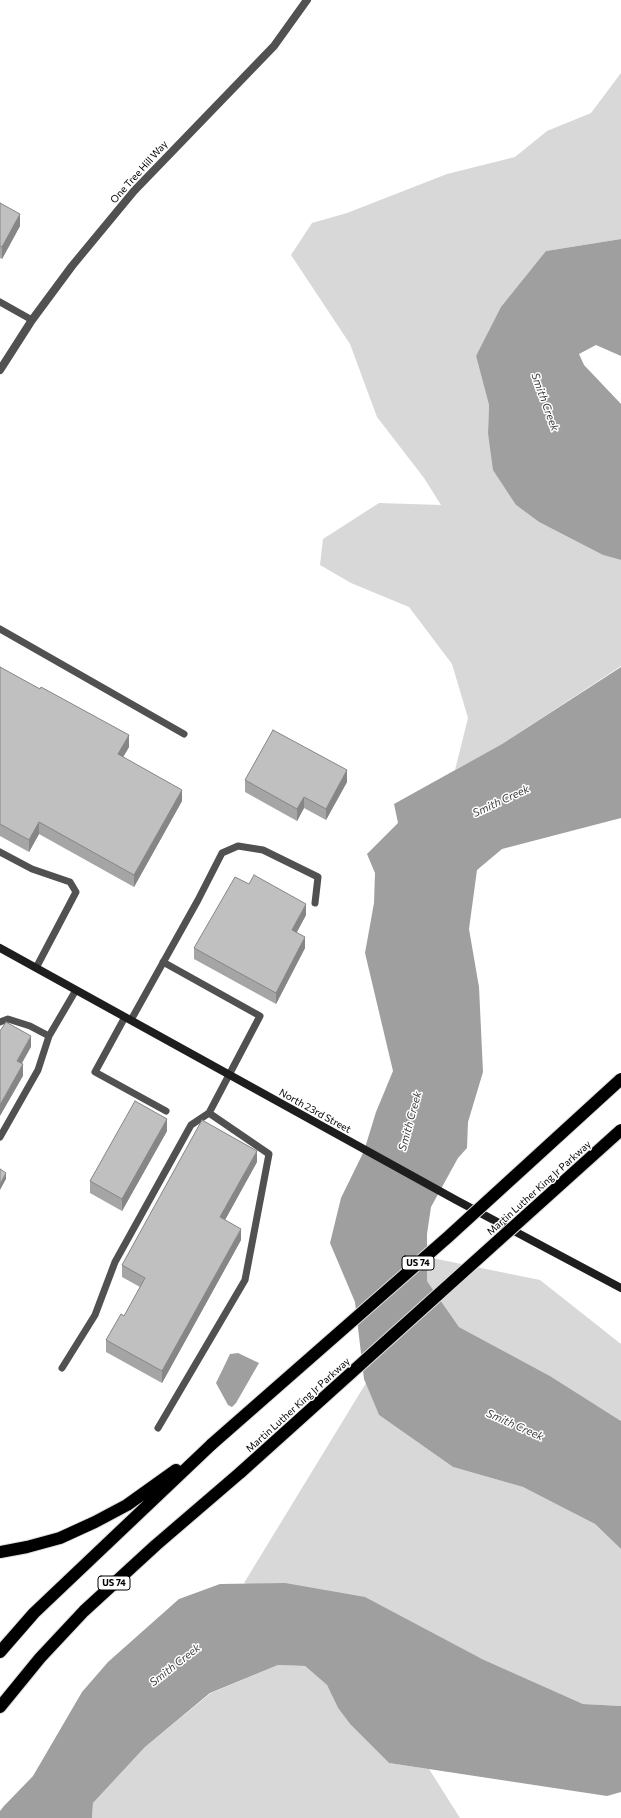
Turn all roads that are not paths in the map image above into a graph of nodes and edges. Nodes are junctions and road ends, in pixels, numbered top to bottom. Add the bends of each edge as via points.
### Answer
1 (307, 0) edge
2 (0, 302) edge
3 (32, 320) junction
4 (0, 370) edge
5 (0, 629) edge
6 (184, 734) dead end
7 (0, 852) edge
8 (315, 903) dead end
9 (0, 948) edge
10 (163, 962) junction
11 (36, 968) junction
12 (76, 990) junction
13 (128, 1019) junction
14 (0, 1022) edge
15 (49, 1036) junction
16 (229, 1074) junction
17 (621, 1079) edge
18 (166, 1111) dead end
19 (209, 1113) junction
20 (621, 1130) edge
21 (0, 1137) edge
22 (621, 1288) edge
23 (62, 1368) dead end
24 (158, 1428) dead end
25 (212, 1444) junction
26 (0, 1552) edge
27 (0, 1652) edge
28 (0, 1707) edge

1 - 3 street, One Tree Hill Way via 274,46 134,191 72,266
2 - 3 lane
3 - 4 street, One Tree Hill Way
5 - 6 lane
7 - 11 lane via 32,868 70,882 76,892
8 - 10 lane via 318,877 263,850 238,846 222,853
9 - 11 main road, North 23rd Street
10 - 13 lane
10 - 16 lane via 260,1016
11 - 12 main road, North 23rd Street
12 - 13 main road, North 23rd Street
12 - 15 lane
13 - 16 main road, North 23rd Street
13 - 18 lane via 95,1072
14 - 15 lane via 8,1019
15 - 21 lane via 38,1070
16 - 19 lane
16 - 22 main road, North 23rd Street
17 - 25 highway, US 74, bridge via 442,1242
19 - 23 lane via 191,1125 115,1262 95,1315
19 - 24 lane via 269,1154 245,1280
20 - 28 highway, Martin Luther King Jr Parkway / US 74, bridge via 241,1472 156,1544 84,1611 40,1658
25 - 26 highway via 126,1505 95,1522 60,1538
25 - 27 highway, US 74 via 34,1613

